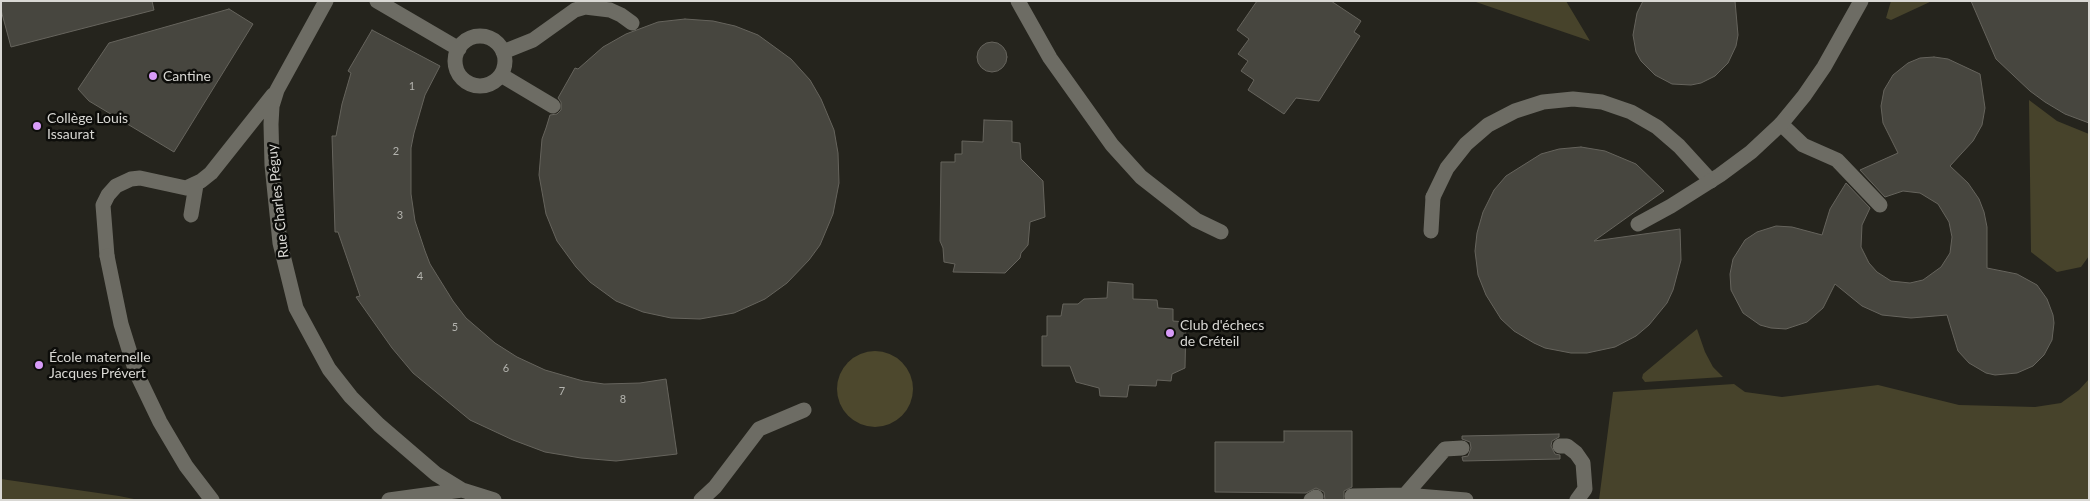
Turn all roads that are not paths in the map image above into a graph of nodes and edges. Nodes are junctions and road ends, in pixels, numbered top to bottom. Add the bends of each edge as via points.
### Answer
1 (326, 1) edge
2 (376, 1) edge
3 (1018, 1) edge
4 (1861, 1) edge
5 (632, 23) dead end
6 (459, 49) junction
7 (503, 52) junction
8 (501, 75) junction
9 (277, 90) junction
10 (553, 106) dead end
11 (1781, 124) junction
12 (1711, 181) junction
13 (196, 185) junction
14 (1880, 205) dead end
15 (191, 215) dead end
16 (1638, 224) dead end
17 (1431, 231) dead end
18 (1221, 232) dead end
19 (804, 410) dead end
20 (1560, 446) dead end
21 (1462, 448) dead end
22 (462, 490) junction
23 (1405, 495) junction
24 (1352, 496) dead end
25 (212, 500) edge
26 (389, 500) edge
27 (494, 500) edge
28 (701, 500) edge
29 (1466, 500) edge
30 (1577, 500) edge

1 - 9 street, Rue Charles Péguy
2 - 6 street
3 - 18 street via 1050,58 1112,145 1141,177 1196,220
4 - 11 street via 1837,48
5 - 7 street via 610,10 585,7 575,10 533,40
6 - 7 street via 470,39 486,37
6 - 8 street via 456,64 466,82 489,85
7 - 8 street via 505,60
8 - 10 street
9 - 13 street via 212,173
9 - 22 street, Rue Charles Péguy via 271,124 276,208 280,244 296,308 329,369 350,396 403,447
11 - 12 street via 1751,152
11 - 14 street via 1803,145 1837,160
12 - 16 street
12 - 17 street via 1657,126 1631,112 1602,102 1573,99 1543,102 1488,125 1466,144 1448,168 1433,197
13 - 15 street
13 - 25 street via 182,187 131,179 116,186 103,205 108,256 121,324 136,372 160,422
19 - 28 street via 759,429 716,487
20 - 30 street via 1567,446 1583,463 1585,489
21 - 23 street via 1445,449
22 - 26 street
22 - 27 street, Rue Charles Péguy
23 - 24 street
23 - 29 street

